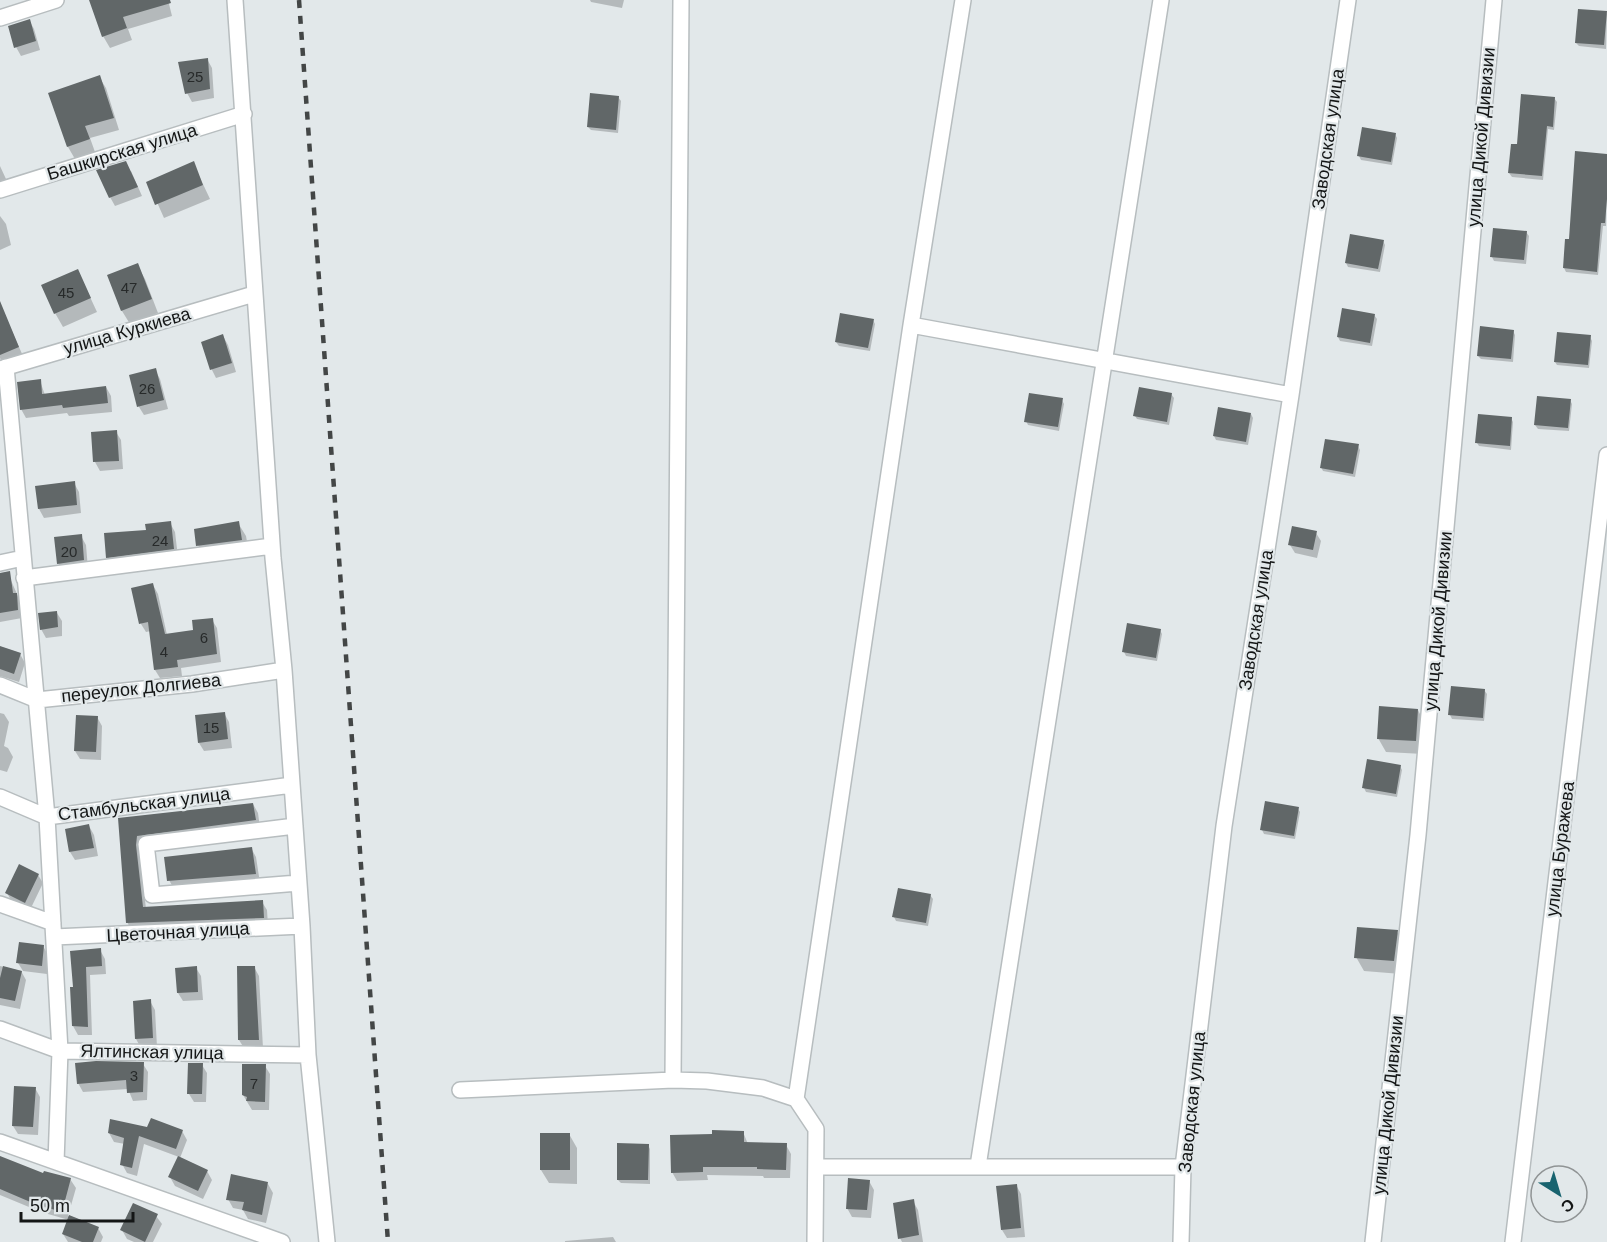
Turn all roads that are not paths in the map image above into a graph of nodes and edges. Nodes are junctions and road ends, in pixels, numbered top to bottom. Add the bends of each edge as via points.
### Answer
1 (56, 0) edge
2 (235, 0) edge
3 (681, 0) edge
4 (963, 0) edge
5 (1161, 0) edge
6 (1348, 0) edge
7 (1494, 0) edge
8 (0, 18) edge
9 (244, 114) junction
10 (0, 190) edge
11 (254, 294) junction
12 (911, 326) junction
13 (1103, 360) junction
14 (3, 368) edge
15 (1291, 395) junction
16 (1607, 455) edge
17 (272, 546) junction
18 (22, 558) junction
19 (0, 563) edge
20 (24, 578) junction
21 (284, 670) junction
22 (0, 685) edge
23 (37, 700) junction
24 (292, 785) junction
25 (0, 797) edge
26 (47, 817) junction
27 (295, 826) junction
28 (298, 883) junction
29 (0, 904) edge
30 (302, 926) junction
31 (53, 930) junction
32 (0, 1029) edge
33 (60, 1051) junction
34 (308, 1055) junction
35 (673, 1080) junction
36 (460, 1090) dead end
37 (796, 1099) junction
38 (0, 1142) edge
39 (56, 1162) junction
40 (978, 1166) junction
41 (817, 1167) junction
42 (1183, 1167) junction
43 (282, 1242) edge
44 (327, 1242) edge
45 (815, 1242) edge
46 (1180, 1242) edge
47 (1373, 1242) edge
48 (1514, 1242) edge

1 - 8 street
2 - 9 street
3 - 35 street
4 - 12 street
5 - 13 street
6 - 15 street, Заводская улица
7 - 47 street, улица Дикой Дивизии via 1420,813
9 - 10 street, Башкирская улица
9 - 11 street
11 - 14 street, улица Куркиева
11 - 17 street
12 - 13 street
12 - 37 street
13 - 15 street
13 - 40 street
14 - 18 street
15 - 42 street, Заводская улица via 1224,826
16 - 48 street, улица Буражева
17 - 20 street
17 - 21 street
18 - 19 street
18 - 20 street
20 - 23 street
21 - 23 street, переулок Долгиева
21 - 24 street
22 - 23 street, переулок Долгиева
23 - 26 street
24 - 26 street, Стамбульская улица
24 - 27 street
25 - 26 street, Стамбульская улица
26 - 31 street
27 - 28 street
27 - 28 street via 146,844 152,895
28 - 30 street
29 - 31 street, Цветочная улица
30 - 31 street, Цветочная улица
30 - 34 street
31 - 33 street
32 - 33 street, Ялтинская улица
33 - 34 street, Ялтинская улица
33 - 39 street
34 - 44 street
35 - 36 street
35 - 37 street via 763,1088
37 - 41 street via 816,1129
38 - 39 street
39 - 43 street
40 - 41 street
40 - 42 street
41 - 45 street
42 - 46 street, Заводская улица

